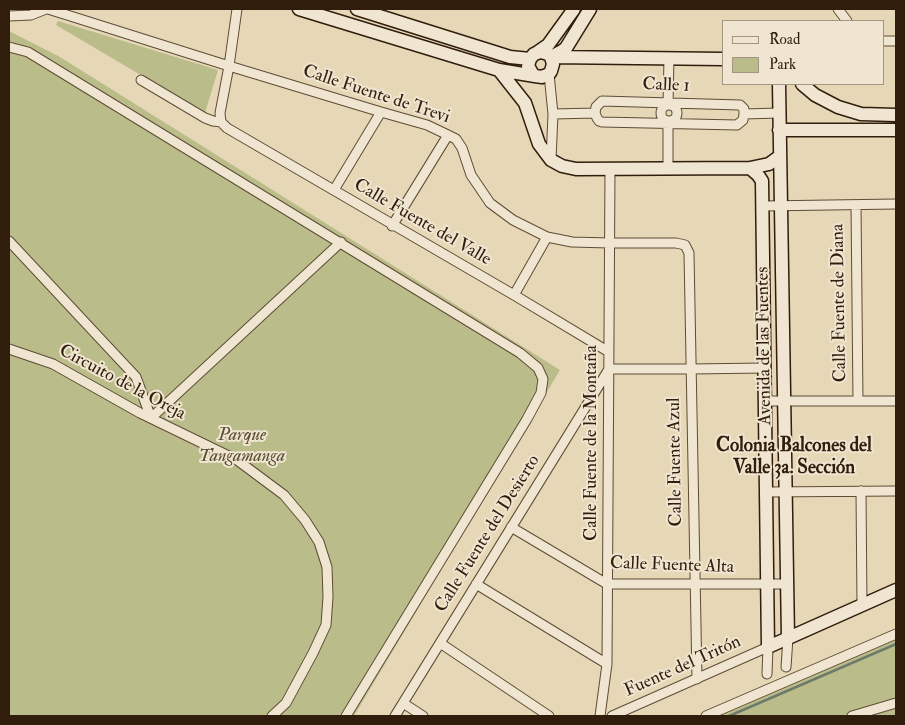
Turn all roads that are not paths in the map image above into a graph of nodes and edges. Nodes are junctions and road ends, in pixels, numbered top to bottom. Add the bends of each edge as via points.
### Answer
1 (47, 9) edge
2 (237, 9) edge
3 (299, 9) edge
4 (355, 9) edge
5 (574, 9) edge
6 (590, 9) edge
7 (9, 16) edge
8 (348, 24) junction
9 (568, 43) junction
10 (9, 47) edge
11 (532, 56) junction
12 (550, 57) junction
13 (582, 57) junction
14 (669, 58) junction
15 (722, 58) edge
16 (229, 66) junction
17 (499, 70) junction
18 (549, 74) junction
19 (535, 76) junction
20 (141, 80) dead end
21 (779, 85) edge
22 (803, 85) edge
23 (668, 104) junction
24 (381, 112) junction
25 (596, 113) junction
26 (779, 113) junction
27 (553, 114) junction
28 (744, 114) junction
29 (878, 115) junction
30 (896, 115) edge
31 (221, 122) junction
32 (668, 122) junction
33 (780, 130) junction
34 (879, 130) junction
35 (896, 130) edge
36 (448, 135) junction
37 (780, 156) junction
38 (551, 160) junction
39 (750, 168) junction
40 (610, 169) junction
41 (668, 169) junction
42 (334, 190) junction
43 (896, 204) edge
44 (856, 205) junction
45 (763, 206) junction
46 (781, 206) junction
47 (392, 226) junction
48 (547, 237) junction
49 (9, 241) edge
50 (341, 242) junction
51 (610, 244) junction
52 (685, 245) joint
53 (514, 295) junction
54 (9, 349) edge
55 (608, 352) junction
56 (765, 368) junction
57 (608, 369) junction
58 (690, 369) junction
59 (765, 401) junction
60 (784, 401) junction
61 (858, 401) junction
62 (896, 401) edge
63 (151, 418) junction
64 (896, 490) edge
65 (861, 491) junction
66 (766, 492) junction
67 (785, 492) junction
68 (511, 527) junction
69 (476, 584) junction
70 (607, 584) junction
71 (694, 584) junction
72 (767, 584) junction
73 (787, 584) junction
74 (896, 590) edge
75 (862, 606) junction
76 (896, 634) edge
77 (788, 638) junction
78 (440, 643) junction
79 (768, 647) junction
80 (607, 664) junction
81 (786, 667) dead end
82 (767, 674) dead end
83 (697, 678) junction
84 (403, 703) junction
85 (896, 703) edge
86 (272, 716) edge
87 (346, 716) edge
88 (395, 716) edge
89 (423, 716) edge
90 (549, 716) edge
91 (600, 716) edge
92 (612, 716) edge
93 (706, 716) edge
94 (852, 716) edge

1 - 7 street via 32,15
1 - 16 street, Calle Fuente de Trevi
2 - 16 street
3 - 8 street
4 - 8 street
4 - 11 street via 510,56
5 - 11 street via 548,45
6 - 9 street
8 - 17 street
9 - 12 street via 562,51
9 - 13 street via 570,54
10 - 50 street via 28,52
11 - 12 street via 541,52
11 - 19 street via 528,66
12 - 13 street
12 - 18 street via 553,64
13 - 14 street
14 - 15 street
14 - 23 street
16 - 24 street, Calle Fuente de Trevi
16 - 31 street
17 - 19 street
17 - 38 street via 524,103 539,144
18 - 19 street
18 - 27 street
20 - 31 street, Calle Fuente del Valle via 205,118
21 - 26 street, Avenida de las Fuentes
22 - 29 street via 838,107 860,114
23 - 25 street, Calle 1 via 602,100 596,107
23 - 28 street, Calle 1 via 740,105
23 - 32 street via 661,112
24 - 36 street, Calle Fuente de Trevi via 427,125
24 - 42 street
25 - 27 street
25 - 32 street via 602,122
26 - 28 street, Calle 1
26 - 33 street, Avenida de las Fuentes
27 - 38 street
28 - 32 street via 737,126
29 - 30 street
29 - 34 street
31 - 42 street, Calle Fuente del Valle via 226,128
32 - 41 street
33 - 34 street
33 - 37 street, Avenida de las Fuentes
34 - 35 street
36 - 47 street
36 - 48 street, Calle Fuente de Trevi via 456,139 462,148 471,176 490,203 513,220
37 - 39 street via 769,164
37 - 46 street, Avenida de las Fuentes
38 - 40 street via 576,169
39 - 41 street
39 - 45 street, Avenida de las Fuentes via 762,181
40 - 41 street
40 - 51 street, Calle Fuente de la Montaña
42 - 47 street, Calle Fuente del Valle
43 - 44 street
44 - 46 street
44 - 61 street, Calle Fuente de Diana
45 - 46 street
45 - 56 street, Avenida de las Fuentes
46 - 60 street, Avenida de las Fuentes
47 - 53 street, Calle Fuente del Valle
48 - 51 street, Calle Fuente de Trevi
48 - 53 street
49 - 63 street via 136,377
50 - 63 street
50 - 87 street via 520,353 538,368 543,379 541,393 527,419
51 - 52 street, Calle Fuente de Trevi
51 - 55 street, Calle Fuente de la Montaña
52 - 58 street, Calle Fuente Azul via 689,254
53 - 55 street, Calle Fuente del Valle
54 - 63 street, Circuito de la Oreja via 53,364
55 - 57 street, Calle Fuente de la Montaña
56 - 58 street
56 - 59 street, Avenida de las Fuentes
57 - 58 street
57 - 68 street, Calle Fuente del Desierto
57 - 70 street, Calle Fuente de la Montaña
58 - 71 street, Calle Fuente Azul
59 - 60 street
59 - 66 street, Avenida de las Fuentes
60 - 61 street
60 - 67 street, Avenida de las Fuentes
61 - 62 street
63 - 86 street, Circuito de la Oreja via 237,460 284,496 319,542 326,566 326,625 286,703
64 - 65 street
65 - 67 street
65 - 75 street
66 - 67 street
66 - 72 street, Avenida de las Fuentes
67 - 73 street, Avenida de las Fuentes
68 - 69 street, Calle Fuente del Desierto
68 - 70 street, Calle Fuente Alta
69 - 78 street, Calle Fuente del Desierto
69 - 80 street
70 - 71 street, Calle Fuente Alta
70 - 80 street, Calle Fuente de la Montaña
71 - 72 street, Calle Fuente Alta
71 - 83 street, Calle Fuente Azul
72 - 73 street, Calle Fuente Alta
72 - 79 street, Avenida de las Fuentes
73 - 77 street, Avenida de las Fuentes
74 - 75 street
75 - 77 street
76 - 93 street
77 - 79 street
77 - 81 street, Avenida de las Fuentes
78 - 84 street, Calle Fuente del Desierto
78 - 90 street
79 - 82 street, Avenida de las Fuentes
79 - 83 street, Fuente del Tritón
80 - 91 street, Calle Fuente de la Montaña
83 - 92 street, Fuente del Tritón
84 - 88 street, Calle Fuente del Desierto
84 - 89 street
85 - 94 street

